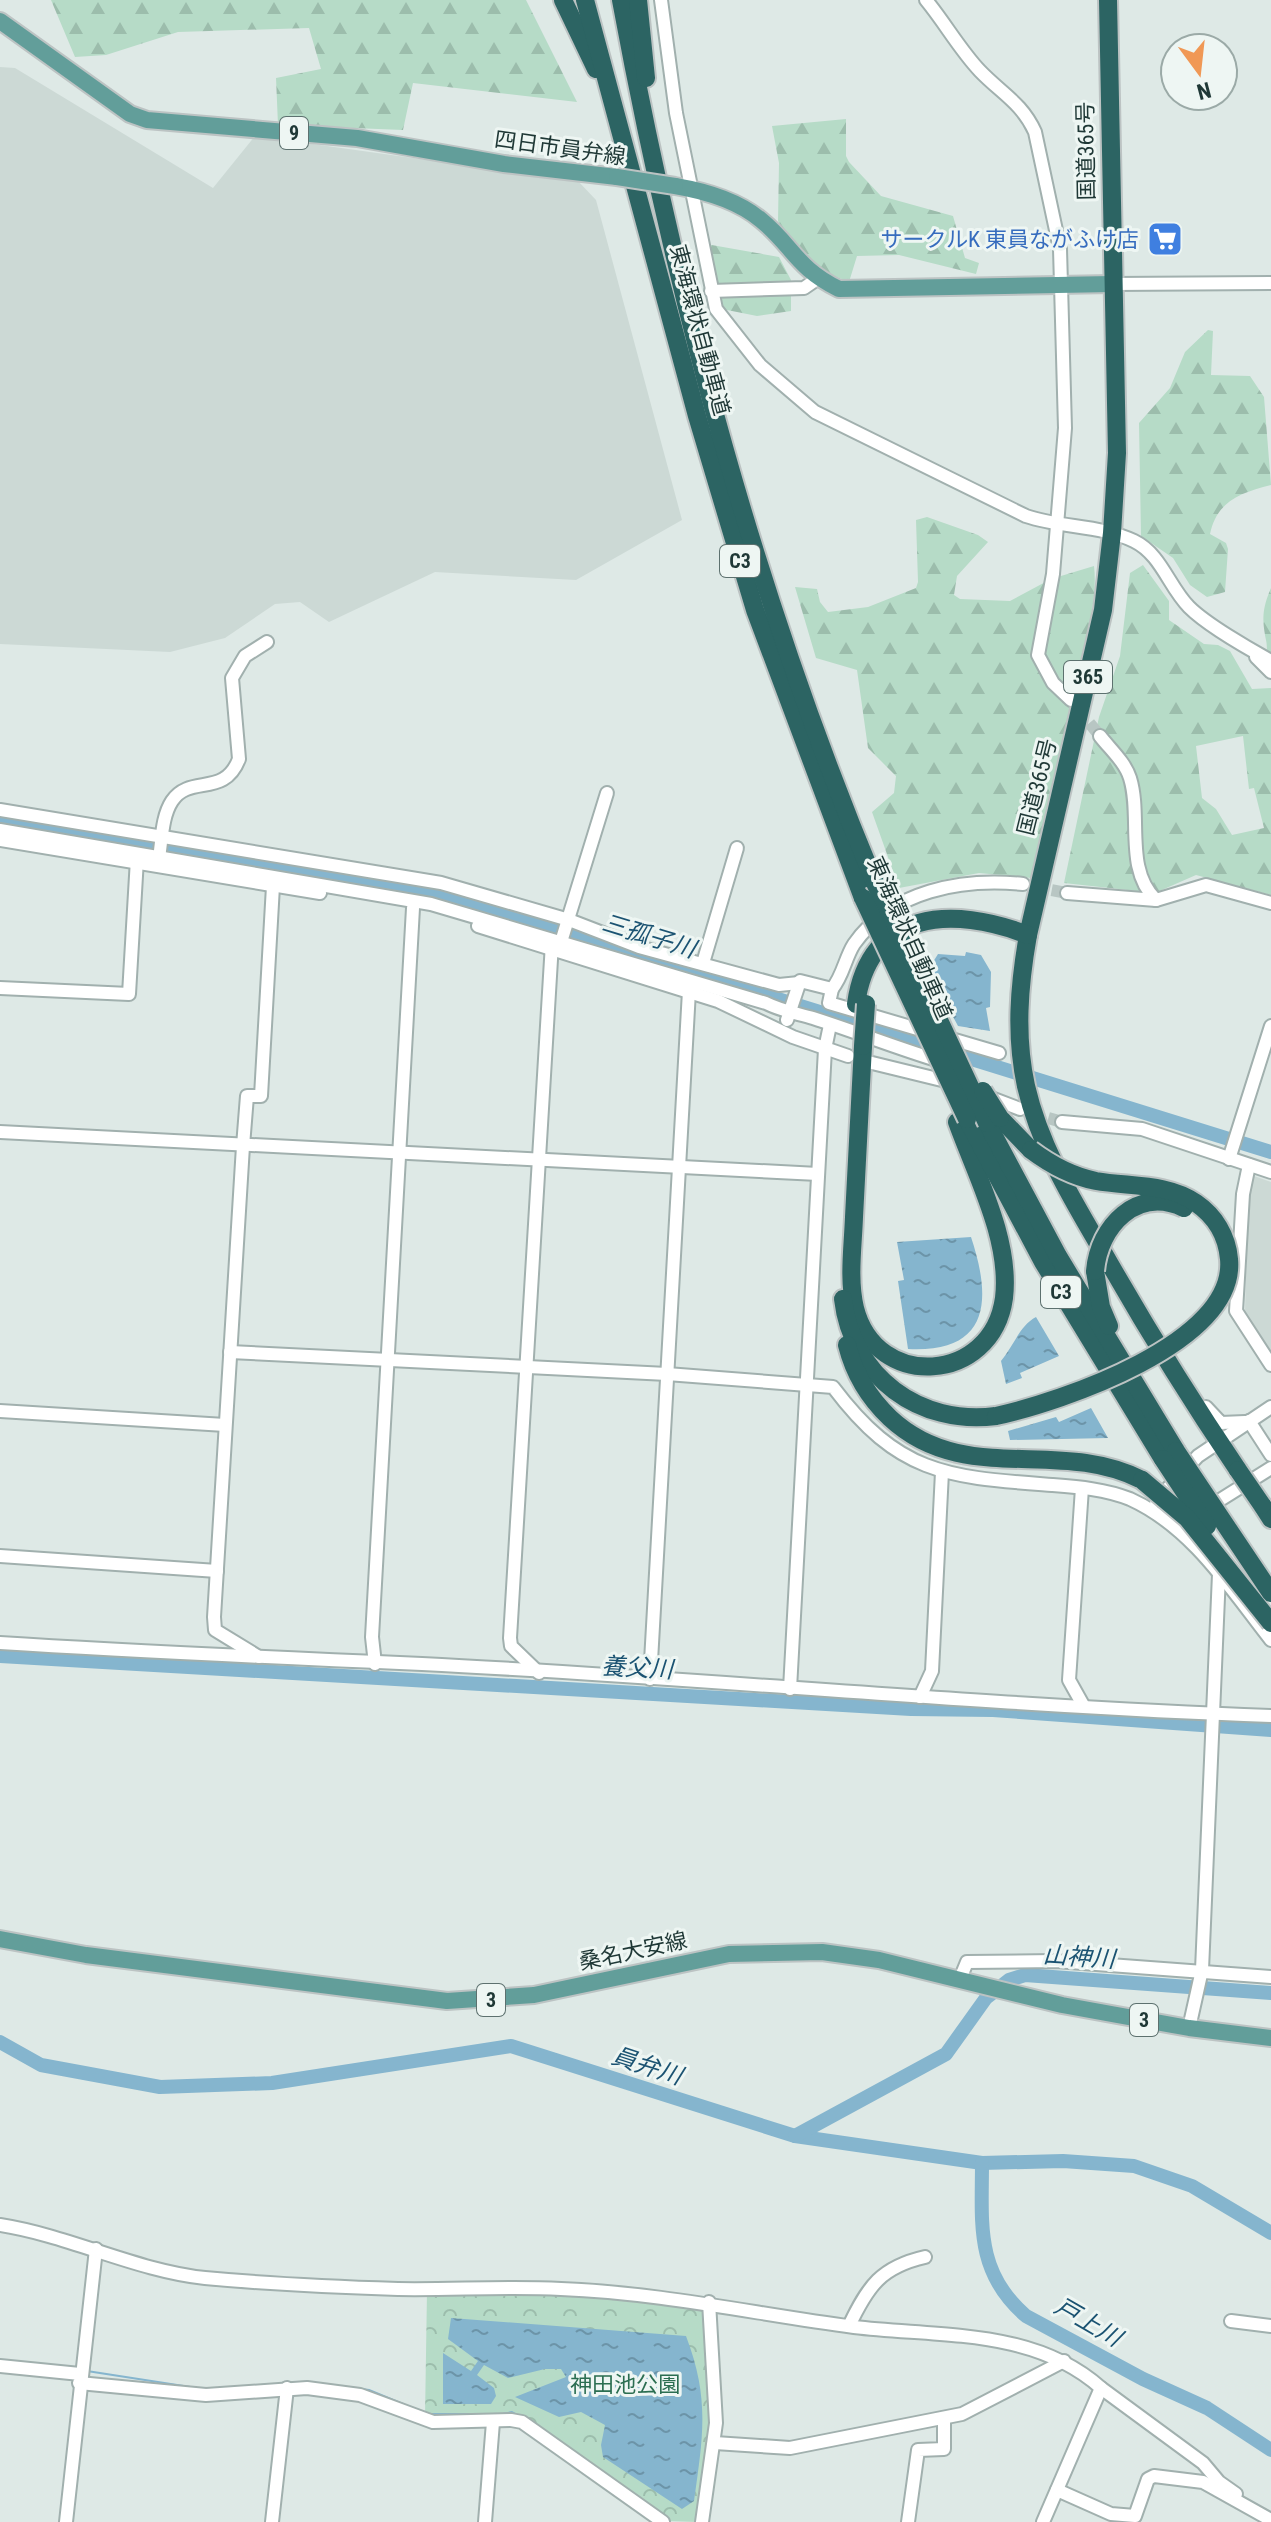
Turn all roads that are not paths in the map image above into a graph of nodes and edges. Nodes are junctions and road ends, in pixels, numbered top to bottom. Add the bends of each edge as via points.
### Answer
1 (563, 0) edge
2 (585, 0) edge
3 (621, 0) edge
4 (638, 0) edge
5 (661, 0) edge
6 (926, 0) edge
7 (1108, 0) edge
8 (0, 21) edge
9 (683, 188) junction
10 (655, 214) junction
11 (817, 279) junction
12 (1271, 283) edge
13 (1112, 284) junction
14 (1063, 285) junction
15 (711, 291) junction
16 (1054, 526) junction
17 (1112, 533) junction
18 (267, 642) dead end
19 (1249, 649) junction
20 (1271, 661) edge
21 (1271, 672) edge
22 (1071, 700) tunnel mouth
23 (1100, 736) tunnel mouth
24 (607, 793) dead end
25 (0, 810) edge
26 (0, 830) edge
27 (162, 836) junction
28 (0, 840) edge
29 (737, 848) dead end
30 (159, 858) junction
31 (137, 859) junction
32 (1023, 884) tunnel mouth
33 (273, 886) junction
34 (869, 890) junction
35 (1067, 893) tunnel mouth
36 (1156, 900) junction
37 (1271, 903) edge
38 (413, 908) junction
39 (569, 920) junction
40 (1028, 935) junction
41 (555, 944) junction
42 (703, 963) junction
43 (798, 986) junction
44 (0, 988) edge
45 (832, 989) junction
46 (689, 991) junction
47 (789, 1013) junction
48 (830, 1025) junction
49 (1271, 1026) edge
50 (784, 1031) junction
51 (825, 1049) junction
52 (858, 1052) junction
53 (999, 1053) dead end
54 (965, 1068) dead end
55 (1020, 1109) tunnel mouth
56 (993, 1120) junction
57 (962, 1121) junction
58 (1062, 1122) tunnel mouth
59 (0, 1132) edge
60 (243, 1146) junction
61 (1233, 1147) junction
62 (399, 1154) junction
63 (539, 1162) junction
64 (1249, 1165) junction
65 (678, 1169) junction
66 (1271, 1172) edge
67 (818, 1174) junction
68 (849, 1306) junction
69 (230, 1352) junction
70 (387, 1362) junction
71 (1271, 1365) edge
72 (527, 1366) junction
73 (1172, 1370) junction
74 (667, 1374) junction
75 (807, 1383) junction
76 (1271, 1407) edge
77 (0, 1411) edge
78 (995, 1412) junction
79 (1249, 1421) junction
80 (225, 1425) junction
81 (1257, 1434) junction
82 (1218, 1441) junction
83 (1173, 1453) junction
84 (1271, 1455) edge
85 (1271, 1468) edge
86 (942, 1472) junction
87 (1082, 1488) junction
88 (1149, 1510) junction
89 (1266, 1512) edge
90 (1188, 1537) junction
91 (0, 1556) edge
92 (217, 1571) junction
93 (1219, 1574) junction
94 (1271, 1593) edge
95 (1271, 1620) edge
96 (1271, 1640) edge
97 (0, 1643) edge
98 (262, 1659) junction
99 (375, 1664) junction
100 (539, 1673) junction
101 (650, 1679) junction
102 (790, 1689) junction
103 (920, 1697) junction
104 (1083, 1705) junction
105 (1271, 1716) edge
106 (1214, 1721) junction
107 (0, 1939) edge
108 (1202, 1972) junction
109 (1271, 1977) edge
110 (960, 1979) junction
111 (1190, 2026) junction
112 (1271, 2038) edge
113 (0, 2225) edge
114 (96, 2249) junction
115 (925, 2257) dead end
116 (709, 2302) junction
117 (1231, 2321) dead end
118 (849, 2326) junction
119 (1271, 2326) edge
120 (1064, 2361) junction
121 (0, 2366) edge
122 (80, 2379) junction
123 (287, 2388) junction
124 (1101, 2388) junction
125 (944, 2418) junction
126 (493, 2422) junction
127 (715, 2443) junction
128 (1057, 2490) junction
129 (1245, 2507) junction
130 (1271, 2512) edge
131 (1271, 2520) edge
132 (66, 2522) edge
133 (272, 2522) edge
134 (485, 2522) edge
135 (663, 2522) edge
136 (702, 2522) edge
137 (908, 2522) edge
138 (1043, 2522) edge
139 (1239, 2522) edge

1 - 10 highway
2 - 10 highway
3 - 10 highway
4 - 10 highway
5 - 9 street
6 - 14 street via 970,60 1028,117 1060,249
7 - 13 highway, 国道365号 / 365
8 - 9 main road, 四日市員弁線 / 9, bridge via 130,114 147,120 357,138
9 - 11 main road, 四日市員弁線 / 9 via 744,208
9 - 15 street
10 - 34 highway, 東海環状自動車道 / C3 via 746,530
11 - 14 main road, 四日市員弁線 / 9 via 839,289
11 - 15 street via 804,288
12 - 13 street
13 - 14 main road, 四日市員弁線 / 9
13 - 17 highway, 国道365号 / 365 via 1117,453
14 - 16 street via 1065,428
15 - 16 street via 716,309 760,365 815,412
16 - 17 street
16 - 22 street via 1053,574 1038,655 1053,683
17 - 19 street via 1137,542 1192,610
17 - 40 highway, 国道365号 / 365 via 1103,610
18 - 27 street via 245,656 232,678 239,759 234,771 215,784 182,791 167,810
19 - 20 street
19 - 21 street
23 - 36 street via 1130,778 1139,869
24 - 39 street
25 - 27 street
26 - 31 street
27 - 30 street
27 - 39 street via 441,883
28 - 31 street
29 - 42 street
30 - 31 street
30 - 41 street via 431,904
31 - 33 street
31 - 44 street via 129,994
32 - 45 street via 985,882 910,897 862,935
33 - 38 street
33 - 60 street via 261,1096 247,1096
34 - 56 highway, 東海環状自動車道 / C3, bridge
34 - 57 highway, 東海環状自動車道 / C3, bridge via 878,933
35 - 36 street
36 - 37 street via 1206,885
38 - 41 street
38 - 62 street
39 - 41 street
39 - 42 street via 639,947
40 - 52 highway via 955,919 919,922 888,937 861,977
40 - 73 highway, 国道365号 / 365 via 1018,1003 1026,1086 1053,1162
41 - 46 street
41 - 47 street
41 - 63 street
42 - 43 street
43 - 45 street
43 - 47 street
45 - 53 street via 829,1003
46 - 50 street
46 - 65 street
47 - 48 street
47 - 50 street
48 - 51 street
48 - 54 street
49 - 61 street
50 - 51 street
51 - 52 street
51 - 67 street
52 - 55 street
52 - 68 highway via 847,1120
56 - 78 highway, bridge via 1060,1170 1080,1178 1186,1197 1217,1224 1230,1265 1215,1307 1174,1342 1090,1386 1038,1405
56 - 83 highway, C3 via 1058,1256
57 - 68 highway via 1002,1255 1004,1295 994,1329 965,1359 922,1366 882,1349
57 - 83 highway, C3 via 1043,1262
58 - 61 street via 1142,1129
59 - 60 street
60 - 62 street
60 - 69 street
61 - 64 street
62 - 63 street
62 - 70 street
63 - 65 street
63 - 72 street
64 - 66 street
64 - 71 street via 1236,1311
65 - 67 street
65 - 74 street
67 - 75 street
68 - 78 highway via 858,1350 894,1392 938,1414 966,1418
68 - 95 highway, bridge via 849,1353 861,1382 882,1411 923,1442 977,1458 1091,1461 1142,1480 1187,1518
69 - 70 street
69 - 80 street
70 - 72 street
70 - 99 street via 372,1637
72 - 74 street
72 - 100 street via 510,1638 511,1646
73 - 79 street via 1190,1384 1217,1421
73 - 82 highway, 国道365号 / 365
74 - 75 street
74 - 101 street
75 - 86 street via 833,1387 883,1442
75 - 102 street
76 - 79 street
77 - 80 street
78 - 83 highway, bridge via 1085,1378 1169,1333 1195,1313 1213,1290 1218,1251 1208,1227 1176,1204 1150,1203 1127,1211 1108,1229 1095,1271 1107,1323
79 - 81 street
79 - 82 street
80 - 92 street
81 - 84 street
81 - 85 street via 1256,1447
82 - 88 street via 1178,1473
82 - 89 highway, 国道365号 / 365, bridge
83 - 94 highway, C3, bridge
83 - 95 highway, C3, bridge
85 - 90 street via 1220,1500
86 - 87 street via 975,1480
86 - 103 street via 932,1671
87 - 88 street via 1108,1492
87 - 104 street via 1069,1680
88 - 90 street
90 - 93 street
91 - 92 street
92 - 98 street via 215,1630
93 - 96 street
93 - 106 street
97 - 98 street
98 - 99 street
99 - 100 street
100 - 101 street
101 - 102 street
102 - 103 street
103 - 104 street
104 - 106 street
105 - 106 street
106 - 108 street
107 - 110 main road, 桑名大安線 / 3 via 86,1955 447,2001 534,1995 714,1956 777,1951 861,1957
108 - 109 street
108 - 110 street via 982,1960 967,1962
108 - 111 street
110 - 111 main road, 桑名大安線 / 3
111 - 112 main road, 桑名大安線 / 3
113 - 114 street
114 - 116 street via 201,2277 360,2288 560,2289
114 - 122 street
115 - 118 street via 882,2275 859,2303
116 - 118 street
116 - 127 street
117 - 119 street
118 - 120 street via 1025,2345
120 - 124 street
120 - 125 street via 984,2405
121 - 122 street
122 - 123 street via 206,2395
122 - 132 street
123 - 126 street via 360,2395 433,2422
123 - 133 street
124 - 128 street
124 - 130 street via 1203,2463 1233,2493
125 - 127 street via 790,2448
125 - 137 street via 944,2449 918,2450
126 - 134 street
126 - 135 street via 522,2422
127 - 136 street
128 - 129 street via 1111,2514 1135,2516 1148,2479 1154,2476 1203,2482
128 - 138 street
129 - 131 street
129 - 139 street

